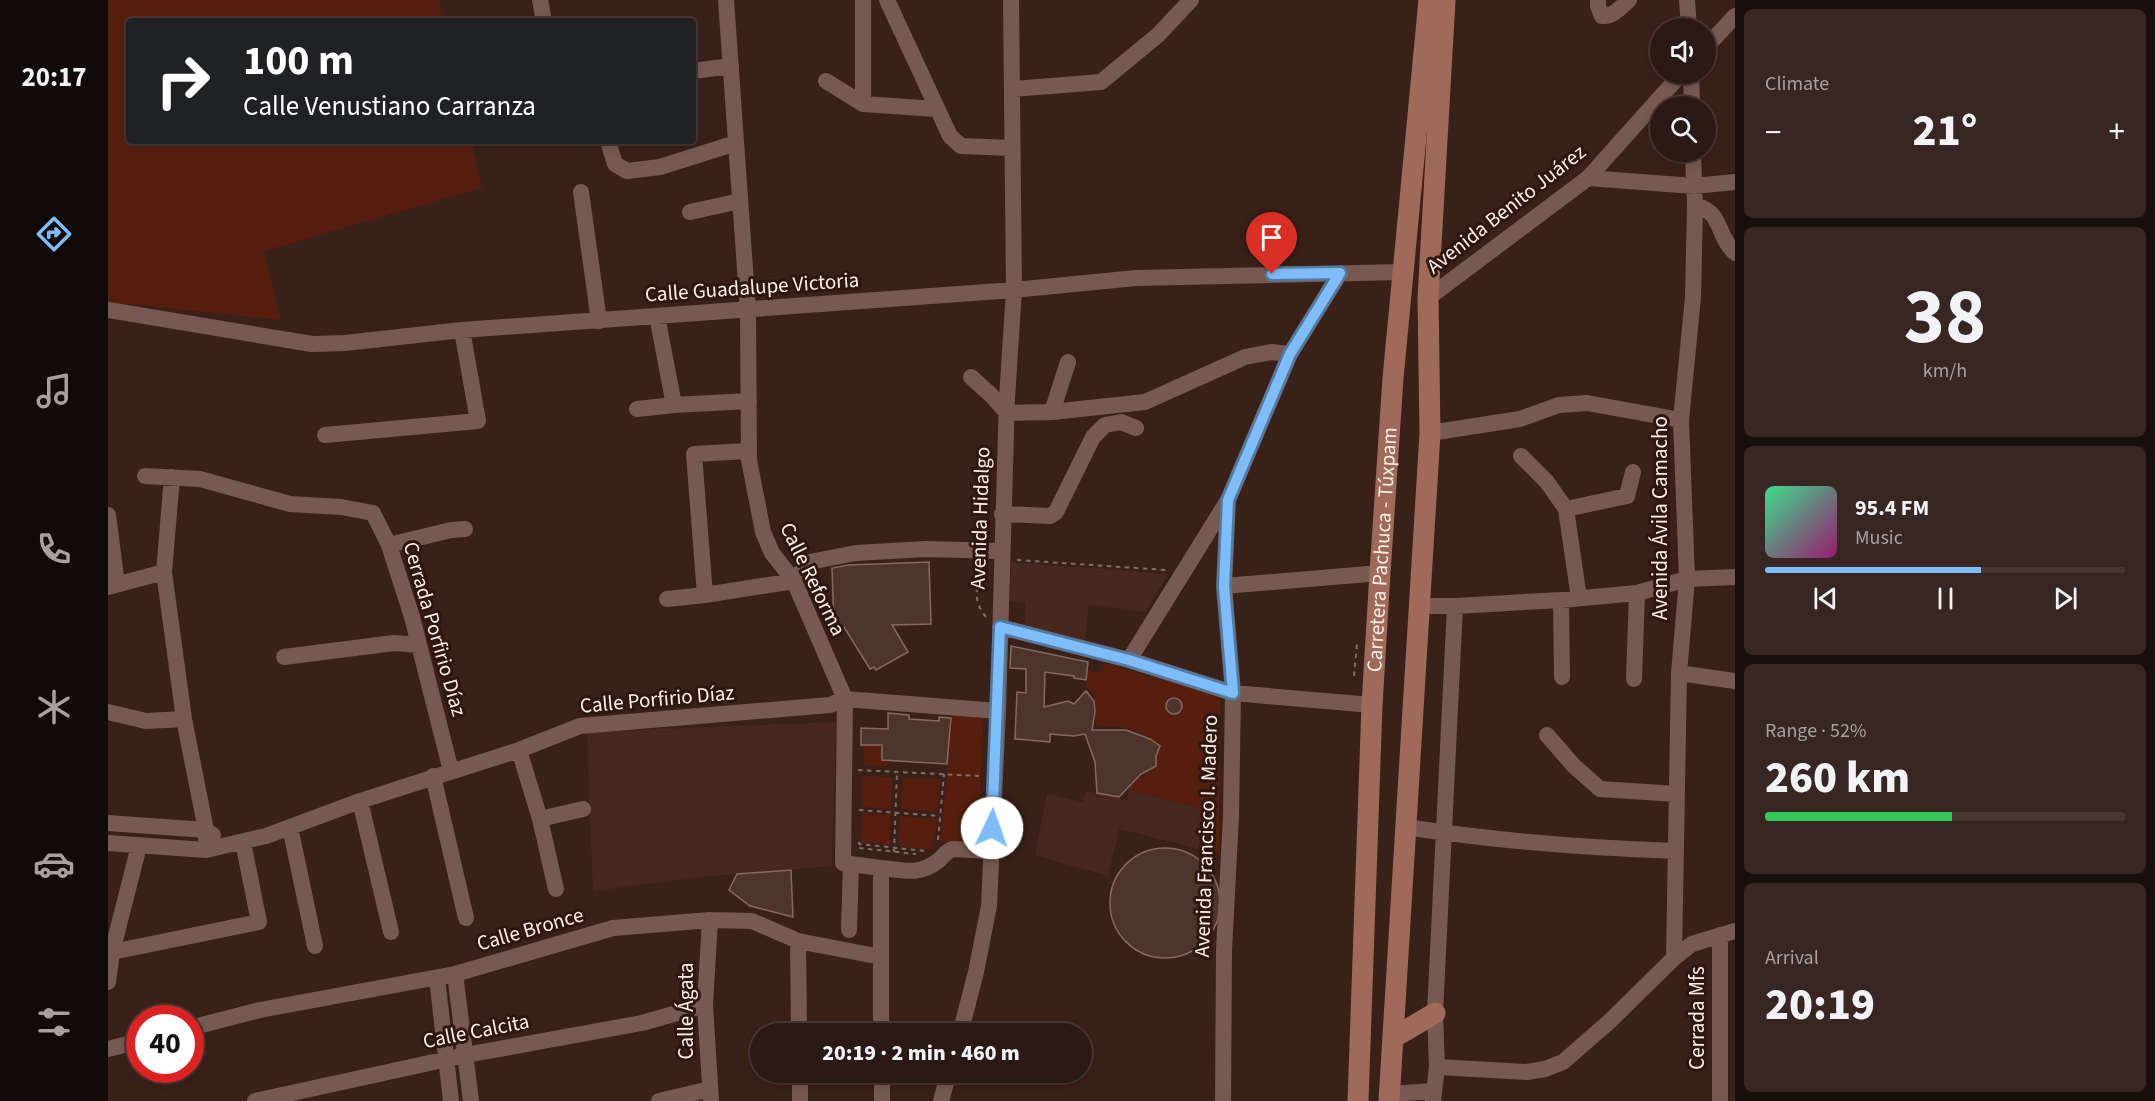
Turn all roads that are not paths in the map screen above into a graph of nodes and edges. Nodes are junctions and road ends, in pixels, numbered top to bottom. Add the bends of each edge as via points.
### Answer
1 (540, 0) edge
2 (726, 0) edge
3 (863, 0) edge
4 (886, 0) edge
5 (1011, 0) edge
6 (1191, 0) edge
7 (1429, 0) edge
8 (1445, 0) edge
9 (1598, 0) edge
10 (1629, 0) edge
11 (1687, 0) edge
12 (1735, 16) edge
13 (543, 18) edge
14 (1688, 18) edge
15 (1716, 36) edge
16 (731, 66) junction
17 (696, 71) edge
18 (826, 81) dead end
19 (1673, 84) edge
20 (1013, 89) junction
21 (862, 104) junction
22 (936, 109) junction
23 (736, 143) junction
24 (609, 144) edge
25 (1012, 148) junction
26 (1693, 162) edge
27 (1588, 178) junction
28 (1735, 182) edge
29 (1694, 186) junction
30 (581, 192) dead end
31 (740, 201) junction
32 (1695, 205) junction
33 (690, 212) dead end
34 (1735, 252) edge
35 (1402, 272) junction
36 (1340, 273) junction
37 (1014, 290) junction
38 (1428, 298) junction
39 (108, 310) edge
40 (748, 310) junction
41 (657, 316) junction
42 (599, 321) junction
43 (462, 330) junction
44 (1290, 354) junction
45 (1068, 362) dead end
46 (971, 377) dead end
47 (1393, 378) junction
48 (1428, 380) junction
49 (749, 401) junction
50 (674, 405) junction
51 (637, 409) dead end
52 (1052, 412) junction
53 (1007, 413) junction
54 (1681, 420) junction
55 (1136, 428) dead end
56 (1430, 433) junction
57 (325, 435) dead end
58 (748, 451) junction
59 (1521, 456) dead end
60 (1633, 472) dead end
61 (145, 476) dead end
62 (172, 477) junction
63 (1228, 500) junction
64 (1566, 509) junction
65 (1002, 514) junction
66 (108, 515) edge
67 (465, 529) dead end
68 (389, 545) junction
69 (1001, 555) junction
70 (164, 572) junction
71 (1380, 573) junction
72 (1735, 577) edge
73 (1687, 579) junction
74 (794, 581) junction
75 (112, 586) edge
76 (1224, 586) junction
77 (1637, 592) junction
78 (705, 595) junction
79 (1579, 598) junction
80 (667, 599) dead end
81 (1561, 600) junction
82 (1418, 606) junction
83 (1455, 606) junction
84 (1000, 627) junction
85 (419, 645) junction
86 (284, 657) dead end
87 (1129, 660) junction
88 (1679, 673) junction
89 (1562, 677) dead end
90 (1634, 679) dead end
91 (1735, 681) edge
92 (1233, 693) junction
93 (845, 699) junction
94 (1372, 705) junction
95 (998, 711) junction
96 (108, 712) edge
97 (184, 719) junction
98 (1547, 735) dead end
99 (519, 750) junction
100 (451, 771) junction
101 (433, 776) junction
102 (1676, 794) junction
103 (360, 801) junction
104 (583, 809) dead end
105 (540, 819) junction
106 (108, 823) edge
107 (290, 827) junction
108 (1406, 827) junction
109 (206, 830) junction
110 (1444, 833) junction
111 (108, 843) edge
112 (236, 843) junction
113 (139, 846) junction
114 (206, 850) junction
115 (991, 851) junction
116 (1676, 851) junction
117 (853, 856) junction
118 (881, 868) junction
119 (556, 889) dead end
120 (466, 918) dead end
121 (710, 920) junction
122 (849, 930) dead end
123 (391, 932) dead end
124 (1727, 933) edge
125 (798, 941) junction
126 (315, 946) dead end
127 (111, 952) junction
128 (881, 957) junction
129 (1674, 958) junction
130 (455, 974) junction
131 (437, 978) junction
132 (108, 982) edge
133 (705, 1005) junction
134 (1435, 1013) junction
135 (799, 1023) edge
136 (881, 1023) edge
137 (963, 1023) edge
138 (204, 1024) edge
139 (1394, 1038) junction
140 (126, 1044) edge
141 (108, 1049) edge
142 (466, 1055) junction
143 (446, 1060) junction
144 (1437, 1067) junction
145 (800, 1083) edge
146 (882, 1083) edge
147 (946, 1083) edge
148 (711, 1095) edge
149 (1433, 1096) edge
150 (1389, 1097) edge
151 (255, 1101) edge
152 (451, 1101) edge
153 (471, 1101) edge
154 (659, 1101) edge
155 (800, 1101) edge
156 (882, 1101) edge
157 (941, 1101) edge
158 (1224, 1101) edge
159 (1358, 1101) edge
160 (1720, 1101) edge

1 - 13 street
2 - 16 street, Calle Reforma
3 - 21 street
4 - 22 street
5 - 20 street, Avenida Hidalgo
6 - 20 street via 1158,35 1101,82
7 - 35 main road, Carretera Pachuca - Túxpam
8 - 38 main road, Carretera Pachuca - Túxpam
9 - 10 street via 1602,16 1611,15
11 - 14 street
12 - 15 street
16 - 17 street
16 - 23 street, Calle Reforma
18 - 21 street
19 - 27 street, Avenida Benito Juárez
20 - 25 street, Avenida Hidalgo
21 - 22 street
22 - 25 street via 950,136 962,146
23 - 24 street via 660,167 627,171 615,164
23 - 31 street, Calle Reforma
25 - 37 street, Avenida Hidalgo
26 - 29 street, Avenida Ávila Camacho
27 - 29 street
27 - 38 street, Avenida Benito Juárez
28 - 29 street
29 - 32 street, Avenida Ávila Camacho
30 - 42 street
31 - 33 street
31 - 40 street, Calle Reforma
32 - 34 street via 1714,215 1726,244
32 - 54 street, Avenida Ávila Camacho via 1693,297
35 - 36 street, Calle Guadalupe Victoria
35 - 47 main road, Carretera Pachuca - Túxpam
36 - 37 street, Calle Guadalupe Victoria via 1136,278
36 - 44 street
37 - 40 street, Calle Guadalupe Victoria
37 - 53 street, Avenida Hidalgo
38 - 48 main road, Carretera Pachuca - Túxpam
39 - 43 street, Calle Guadalupe Victoria via 312,344
40 - 41 street, Calle Guadalupe Victoria
40 - 49 street, Calle Reforma
41 - 42 street, Calle Guadalupe Victoria
41 - 50 street
42 - 43 street, Calle Guadalupe Victoria
43 - 57 street via 478,421
44 - 52 street via 1271,352 1245,357 1145,402
44 - 63 street
45 - 52 street
46 - 53 street
47 - 48 main road
47 - 71 main road, Carretera Pachuca - Túxpam
48 - 56 main road, Carretera Pachuca - Túxpam
49 - 50 street
49 - 58 street, Calle Reforma
50 - 51 street
52 - 53 street
53 - 65 street, Avenida Hidalgo
54 - 56 street via 1587,404 1559,405 1520,419
54 - 73 street, Avenida Ávila Camacho
55 - 65 street via 1121,422 1105,425 1093,437 1056,512 1050,516
56 - 82 main road, Carretera Pachuca - Túxpam
58 - 74 street, Calle Reforma via 763,532 772,553
58 - 78 street via 694,454
59 - 64 street
60 - 64 street via 1627,496
61 - 62 street
62 - 68 street, Cerrada Porfirio Díaz via 200,479 290,504 373,513
62 - 70 street
63 - 76 street, Avenida Francisco I. Madero
63 - 87 street
64 - 79 street
65 - 69 street, Avenida Hidalgo
66 - 75 street
67 - 68 street
68 - 85 street, Cerrada Porfirio Díaz
69 - 74 street via 926,549 856,553 809,562
69 - 84 street, Avenida Hidalgo
70 - 75 street
70 - 97 street
71 - 76 street
71 - 94 main road, Carretera Pachuca - Túxpam
72 - 73 street
73 - 77 street
73 - 88 street, Avenida Ávila Camacho
74 - 78 street
74 - 93 street, Calle Reforma
76 - 92 street, Avenida Francisco I. Madero
77 - 79 street
77 - 90 street
78 - 80 street
79 - 81 street
81 - 83 street
81 - 89 street
82 - 83 street
82 - 108 main road, Carretera Pachuca - Túxpam
83 - 110 street
84 - 87 street
84 - 95 street, Avenida Hidalgo
85 - 86 street via 394,643
85 - 100 street, Cerrada Porfirio Díaz
87 - 92 street
88 - 91 street
88 - 102 street, Avenida Ávila Camacho
92 - 94 street
92 - 158 street, Avenida Francisco I. Madero via 1232,816 1224,950
93 - 95 street, Calle Porfirio Díaz
93 - 99 street, Calle Porfirio Díaz via 830,705 580,726
93 - 117 street, Calle Reforma via 843,863
94 - 159 main road, Carretera Pachuca - Túxpam
95 - 115 street, Avenida Hidalgo
96 - 97 street via 146,720
97 - 109 street
98 - 102 street via 1600,789
99 - 100 street, Calle Porfirio Díaz
99 - 105 street
100 - 101 street, Calle Porfirio Díaz
101 - 103 street, Calle Porfirio Díaz
101 - 120 street
102 - 116 street, Avenida Ávila Camacho
103 - 107 street, Calle Porfirio Díaz
103 - 123 street
104 - 105 street
105 - 119 street
106 - 109 street
107 - 112 street, Calle Porfirio Díaz
107 - 126 street
108 - 110 street
108 - 139 main road, Carretera Pachuca - Túxpam
109 - 112 street
109 - 114 street
110 - 116 street via 1600,849
110 - 134 street
111 - 113 street, Calle Porfirio Díaz
112 - 114 street, Calle Porfirio Díaz
112 - 127 street via 259,922
113 - 114 street, Calle Porfirio Díaz
113 - 127 street
115 - 118 street via 948,850 920,872
115 - 137 street, Avenida Hidalgo via 989,906
116 - 129 street, Avenida Ávila Camacho
117 - 118 street
117 - 122 street
118 - 128 street
121 - 125 street, Calle Bronce via 752,921
121 - 130 street, Calle Bronce via 613,928
121 - 133 street, Calle Ágata
124 - 129 street via 1692,944
124 - 160 street, Cerrada Mfs
125 - 128 street, Calle Bronce
125 - 135 street
127 - 132 street
128 - 136 street
129 - 144 street via 1563,1062 1527,1072
130 - 131 street, Calle Bronce
130 - 142 street
131 - 138 street, Calle Bronce via 260,1010
131 - 143 street
133 - 142 street, Calle Calcita via 642,1023
133 - 148 street, Calle Ágata
134 - 139 main road
134 - 144 street
139 - 150 main road, Carretera Pachuca - Túxpam
140 - 141 street
142 - 143 street, Calle Calcita
142 - 153 street
143 - 151 street, Calle Calcita
143 - 152 street
144 - 149 street
145 - 155 street
146 - 156 street
147 - 157 street
148 - 154 street
149 - 150 street

